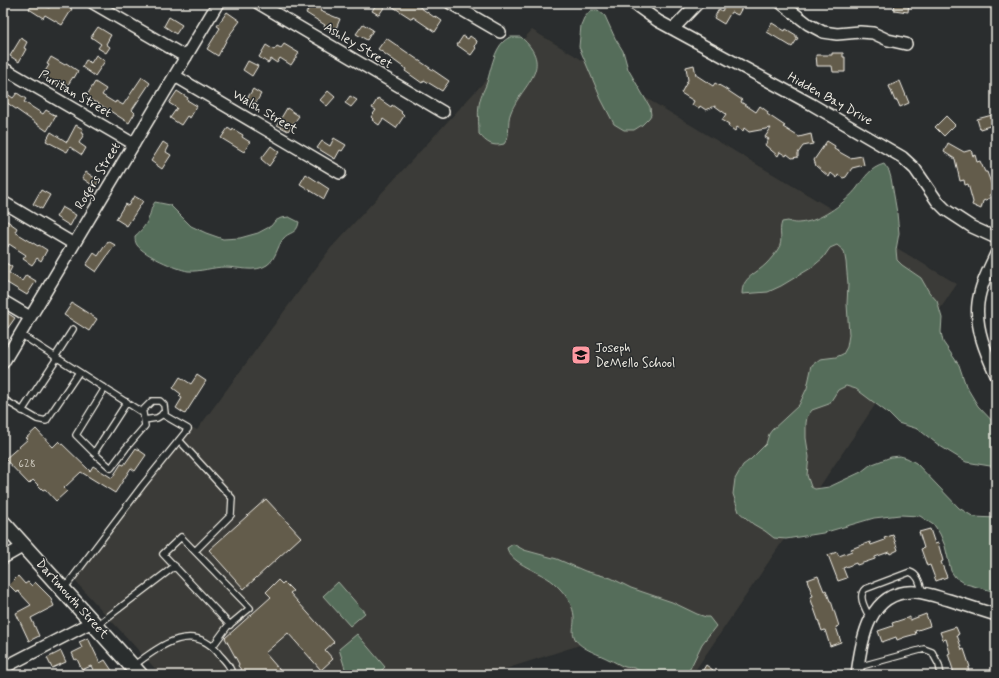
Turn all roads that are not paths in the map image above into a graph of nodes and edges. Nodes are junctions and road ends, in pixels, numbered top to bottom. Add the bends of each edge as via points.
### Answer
1 (94, 3) edge
2 (218, 3) edge
3 (258, 3) edge
4 (450, 3) edge
5 (633, 3) edge
6 (698, 3) edge
7 (781, 3) edge
8 (673, 29) junction
9 (500, 32) dead end
10 (906, 44) dead end
11 (186, 57) junction
12 (3, 68) edge
13 (175, 76) junction
14 (443, 112) dead end
15 (134, 144) junction
16 (340, 173) dead end
17 (3, 202) edge
18 (996, 238) edge
19 (74, 244) junction
20 (996, 254) edge
21 (3, 300) edge
22 (30, 317) junction
23 (73, 329) dead end
24 (20, 334) junction
25 (56, 358) junction
26 (3, 363) edge
27 (79, 372) junction
28 (996, 375) edge
29 (104, 388) junction
30 (3, 399) edge
31 (127, 402) junction
32 (22, 412) junction
33 (141, 412) junction
34 (162, 414) junction
35 (144, 420) junction
36 (179, 440) junction
37 (94, 453) junction
38 (3, 523) edge
39 (24, 546) junction
40 (195, 551) junction
41 (3, 558) edge
42 (175, 566) junction
43 (64, 590) junction
44 (923, 593) junction
45 (996, 615) edge
46 (870, 618) junction
47 (94, 624) junction
48 (228, 626) junction
49 (213, 646) junction
50 (3, 668) edge
51 (137, 671) edge
52 (858, 671) edge
53 (232, 675) edge
54 (941, 675) edge

1 - 11 street
2 - 11 street, Rogers Street
3 - 14 street, Ashley Street
4 - 9 street
5 - 8 street, Hidden Bay Drive
6 - 8 street
7 - 10 street via 823,32 874,33 888,40
8 - 18 street, Hidden Bay Drive via 902,157 915,169 946,210 972,227
11 - 13 street, Rogers Street
12 - 15 street, Puritan Street
13 - 15 street, Rogers Street
13 - 16 street, Walsh Street
15 - 19 street, Rogers Street
17 - 19 street
19 - 22 street, Rogers Street
20 - 28 street via 980,296 978,313 983,343
21 - 22 street
22 - 24 street, Rogers Street
23 - 25 lane
24 - 25 lane
24 - 26 street, Rogers Street
25 - 27 lane
25 - 32 lane
27 - 29 lane
27 - 32 lane via 46,421
29 - 31 lane
29 - 37 lane via 76,435
30 - 32 lane
31 - 33 lane
31 - 37 lane
33 - 34 lane via 152,401 160,400 164,405 165,413
33 - 35 lane
34 - 35 lane via 157,418
34 - 36 lane via 188,429
35 - 37 lane via 145,426 112,468
36 - 40 lane via 232,498 231,515
36 - 43 lane
38 - 39 main road, Dartmouth Street
39 - 41 street
39 - 43 main road, Dartmouth Street
40 - 42 lane via 181,537 163,554
40 - 48 lane via 250,608
42 - 47 lane
42 - 48 lane
43 - 47 main road, Dartmouth Street
44 - 45 street
44 - 46 street via 908,592 895,596 882,604
44 - 46 lane via 917,577 910,572 865,588 861,596
46 - 52 street via 861,645
47 - 50 street
47 - 51 main road, Dartmouth Street
48 - 49 lane
49 - 51 lane via 196,638 179,638 158,647
49 - 53 lane via 231,668
52 - 54 lane via 924,649 932,652

